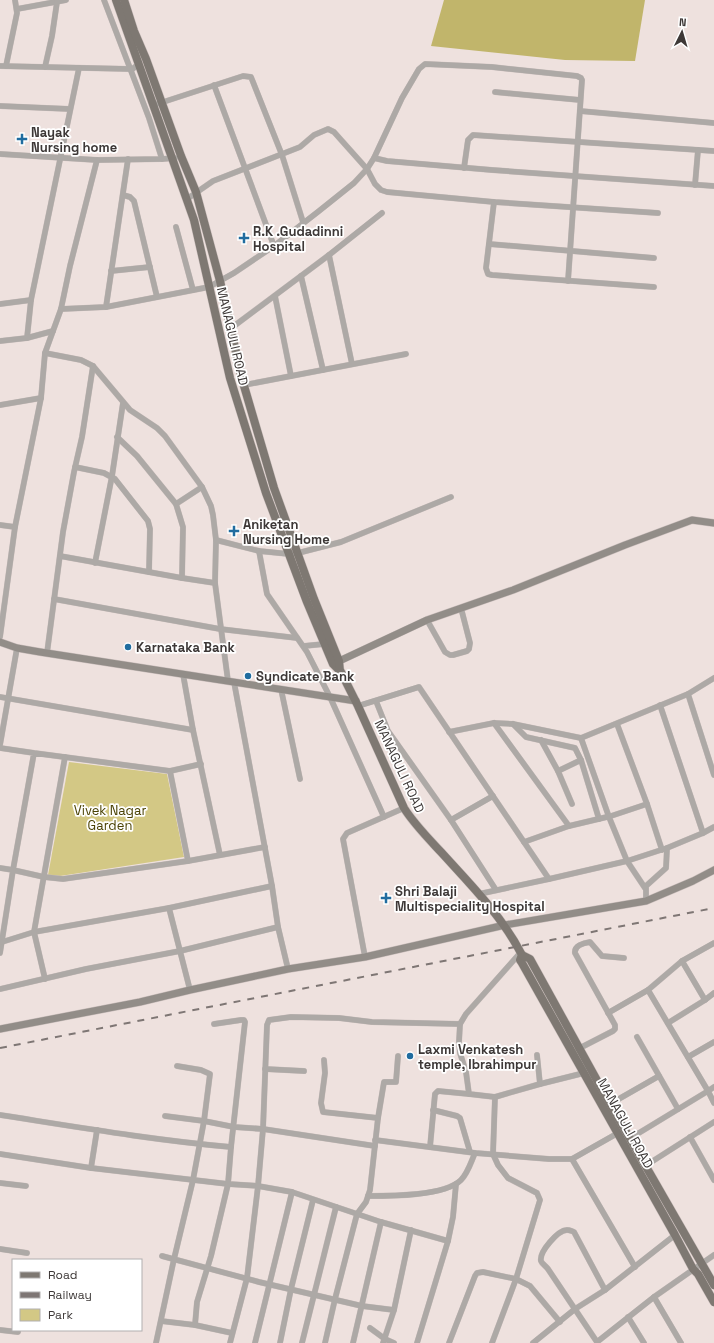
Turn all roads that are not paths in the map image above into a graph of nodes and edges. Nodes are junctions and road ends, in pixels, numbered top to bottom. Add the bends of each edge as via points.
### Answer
1 (15, 0) edge
2 (66, 0) edge
3 (104, 0) edge
4 (116, 0) edge
5 (124, 0) edge
6 (59, 1) edge
7 (17, 9) junction
8 (131, 32) junction
9 (143, 62) junction
10 (3, 66) edge
11 (45, 67) junction
12 (79, 68) junction
13 (130, 69) junction
14 (214, 85) junction
15 (495, 92) dead end
16 (580, 100) junction
17 (158, 104) junction
18 (0, 106) edge
19 (70, 109) junction
20 (580, 111) junction
21 (714, 123) edge
22 (578, 143) junction
23 (698, 150) junction
24 (714, 151) edge
25 (0, 154) edge
26 (181, 156) junction
27 (282, 156) junction
28 (60, 157) junction
29 (173, 158) junction
30 (374, 158) junction
31 (128, 159) junction
32 (162, 159) junction
33 (98, 160) junction
34 (464, 168) junction
35 (246, 169) junction
36 (367, 170) junction
37 (576, 176) junction
38 (695, 185) junction
39 (714, 186) edge
40 (196, 192) junction
41 (123, 195) junction
42 (187, 198) junction
43 (494, 202) junction
44 (573, 207) junction
45 (382, 213) dead end
46 (658, 213) dead end
47 (303, 222) junction
48 (176, 227) dead end
49 (489, 244) junction
50 (274, 246) junction
51 (570, 251) junction
52 (329, 256) junction
53 (654, 258) dead end
54 (150, 267) junction
55 (111, 271) junction
56 (301, 276) junction
57 (220, 281) junction
58 (568, 281) junction
59 (209, 287) junction
60 (654, 287) dead end
61 (193, 290) junction
62 (275, 296) junction
63 (157, 297) junction
64 (31, 300) junction
65 (0, 304) edge
66 (106, 307) junction
67 (62, 309) junction
68 (230, 329) junction
69 (53, 331) junction
70 (27, 338) junction
71 (0, 341) edge
72 (46, 353) junction
73 (406, 354) dead end
74 (352, 364) junction
75 (93, 366) junction
76 (323, 370) junction
77 (291, 376) junction
78 (244, 385) junction
79 (41, 398) junction
80 (123, 403) junction
81 (0, 405) edge
82 (117, 437) junction
83 (75, 467) junction
84 (112, 476) junction
85 (202, 487) junction
86 (451, 497) dead end
87 (176, 504) junction
88 (714, 523) edge
89 (0, 525) edge
90 (15, 527) junction
91 (216, 540) junction
92 (259, 551) junction
93 (298, 553) junction
94 (289, 554) junction
95 (60, 556) junction
96 (95, 563) junction
97 (149, 572) junction
98 (182, 578) junction
99 (215, 583) junction
100 (54, 599) junction
101 (460, 608) junction
102 (427, 620) junction
103 (220, 629) junction
104 (0, 637) edge
105 (297, 638) junction
106 (0, 642) edge
107 (324, 644) junction
108 (304, 646) junction
109 (17, 648) junction
110 (47, 653) junction
111 (336, 663) junction
112 (183, 674) junction
113 (714, 678) edge
114 (231, 682) junction
115 (281, 690) junction
116 (688, 694) junction
117 (0, 697) edge
118 (330, 697) junction
119 (8, 700) junction
120 (376, 701) junction
121 (357, 704) junction
122 (660, 705) junction
123 (494, 723) junction
124 (513, 724) junction
125 (617, 724) junction
126 (193, 730) junction
127 (449, 732) junction
128 (581, 738) junction
129 (541, 740) junction
130 (0, 746) edge
131 (34, 753) junction
132 (65, 757) junction
133 (581, 760) junction
134 (201, 764) junction
135 (170, 771) junction
136 (558, 771) junction
137 (714, 775) edge
138 (300, 779) dead end
139 (493, 796) junction
140 (572, 804) dead end
141 (647, 804) junction
142 (404, 808) junction
143 (384, 817) junction
144 (609, 817) junction
145 (599, 819) junction
146 (451, 820) junction
147 (569, 826) junction
148 (714, 828) edge
149 (703, 833) junction
150 (524, 842) junction
151 (265, 847) junction
152 (664, 849) junction
153 (220, 855) junction
154 (188, 861) junction
155 (627, 861) junction
156 (0, 868) edge
157 (13, 870) junction
158 (714, 870) edge
159 (44, 877) junction
160 (549, 879) junction
161 (272, 886) junction
162 (645, 888) junction
163 (496, 890) junction
164 (479, 894) junction
165 (646, 901) junction
166 (169, 908) junction
167 (505, 925) junction
168 (278, 927) junction
169 (34, 932) junction
170 (2, 942) junction
171 (714, 943) edge
172 (180, 952) junction
173 (0, 953) edge
174 (521, 954) junction
175 (365, 957) junction
176 (624, 958) dead end
177 (682, 961) junction
178 (288, 969) junction
179 (45, 979) junction
180 (0, 989) edge
181 (190, 990) junction
182 (648, 990) junction
183 (714, 993) edge
184 (705, 1000) junction
185 (608, 1013) junction
186 (668, 1023) junction
187 (214, 1024) dead end
188 (460, 1024) junction
189 (0, 1029) edge
190 (637, 1037) dead end
191 (714, 1042) edge
192 (578, 1049) junction
193 (537, 1055) dead end
194 (398, 1056) dead end
195 (688, 1057) junction
196 (324, 1060) dead end
197 (177, 1066) dead end
198 (265, 1069) junction
199 (304, 1071) dead end
200 (584, 1073) junction
201 (659, 1076) junction
202 (540, 1084) junction
203 (714, 1087) edge
204 (708, 1091) junction
205 (469, 1094) junction
206 (495, 1097) junction
207 (714, 1103) edge
208 (610, 1104) junction
209 (678, 1109) junction
210 (433, 1110) junction
211 (0, 1115) edge
212 (165, 1116) dead end
213 (378, 1118) junction
214 (204, 1121) junction
215 (714, 1122) edge
216 (234, 1127) junction
217 (263, 1128) junction
218 (97, 1130) junction
219 (618, 1134) junction
220 (690, 1137) junction
221 (629, 1139) junction
222 (375, 1143) junction
223 (199, 1144) junction
224 (231, 1147) junction
225 (430, 1147) junction
226 (472, 1152) junction
227 (0, 1154) edge
228 (493, 1154) junction
229 (572, 1159) junction
230 (645, 1166) junction
231 (91, 1168) junction
232 (193, 1180) junction
233 (714, 1180) edge
234 (0, 1183) edge
235 (228, 1184) junction
236 (456, 1184) junction
237 (26, 1186) dead end
238 (258, 1186) junction
239 (292, 1192) junction
240 (368, 1196) junction
241 (313, 1200) junction
242 (336, 1207) junction
243 (357, 1214) junction
244 (381, 1222) junction
245 (411, 1230) junction
246 (675, 1234) junction
247 (448, 1241) junction
248 (0, 1249) edge
249 (27, 1253) dead end
250 (714, 1255) edge
251 (162, 1256) dead end
252 (174, 1259) junction
253 (702, 1263) junction
254 (635, 1267) junction
255 (207, 1268) junction
256 (692, 1269) junction
257 (247, 1278) junction
258 (516, 1279) junction
259 (269, 1284) junction
260 (714, 1285) edge
261 (290, 1289) junction
262 (606, 1290) junction
263 (313, 1294) junction
264 (654, 1297) junction
265 (335, 1299) junction
266 (714, 1302) edge
267 (362, 1306) junction
268 (575, 1309) junction
269 (394, 1310) junction
270 (628, 1317) junction
271 (161, 1321) junction
272 (560, 1322) junction
273 (195, 1325) junction
274 (370, 1328) dead end
275 (0, 1330) edge
276 (18, 1332) dead end
277 (232, 1333) junction
278 (384, 1341) edge
279 (596, 1342) edge
280 (156, 1343) edge
281 (230, 1343) edge
282 (255, 1343) edge
283 (280, 1343) edge
284 (302, 1343) edge
285 (325, 1343) edge
286 (352, 1343) edge
287 (394, 1343) edge
288 (417, 1343) edge
289 (449, 1343) edge
290 (492, 1343) edge
291 (533, 1343) edge
292 (644, 1343) edge
293 (681, 1343) edge

1 - 7 street
2 - 6 street
3 - 13 street
4 - 8 main road, MANAGULI ROAD
5 - 8 main road, MANAGULI ROAD
6 - 7 street
6 - 11 street
7 - 10 street
8 - 9 main road, MANAGULI ROAD
9 - 13 street
9 - 17 main road, MANAGULI ROAD
10 - 11 street
11 - 12 street
12 - 13 street
12 - 19 street
13 - 32 street
14 - 17 street
14 - 27 street via 243,76 251,77
14 - 35 street
15 - 16 street
16 - 20 street
16 - 30 street via 582,80 577,76 492,67 425,64 419,69 402,98
17 - 26 main road, MANAGULI ROAD
17 - 29 main road, MANAGULI ROAD
18 - 19 street
19 - 28 street
20 - 21 street
20 - 22 street
22 - 23 street
22 - 34 street via 473,135 468,140
22 - 37 street
23 - 24 street
23 - 38 street
25 - 28 street
26 - 29 street
26 - 40 main road, MANAGULI ROAD
27 - 35 street
27 - 36 street via 328,129 334,132
27 - 47 street
28 - 33 street
28 - 64 street
29 - 32 street
29 - 42 main road, MANAGULI ROAD
30 - 34 street
30 - 36 street
31 - 32 street
31 - 33 street
31 - 41 street
33 - 67 street via 71,259
34 - 37 street
35 - 40 street via 213,181
35 - 50 street
36 - 43 street via 375,184 387,192
36 - 47 street via 319,212
37 - 38 street
37 - 44 street
38 - 39 street
40 - 42 street
40 - 57 main road, MANAGULI ROAD
41 - 54 street via 134,201
41 - 55 street
42 - 59 main road, MANAGULI ROAD
43 - 44 street
43 - 49 street
44 - 46 street
44 - 51 street
45 - 52 street
47 - 50 street
48 - 61 street
49 - 51 street
49 - 58 street via 486,268 488,274
50 - 57 street
51 - 53 street
51 - 58 street
52 - 56 street
52 - 74 street
54 - 55 street
54 - 63 street
55 - 66 street
56 - 62 street
56 - 76 street
57 - 59 street
57 - 68 main road, MANAGULI ROAD
58 - 60 street
59 - 61 street
59 - 94 main road, MANAGULI ROAD via 234,389 266,492
61 - 63 street
62 - 68 street
62 - 77 street
63 - 66 street
64 - 65 street
64 - 70 street
66 - 67 street
67 - 69 street
68 - 78 main road, MANAGULI ROAD
69 - 70 street
69 - 72 street
70 - 71 street
72 - 75 street via 81,360
72 - 79 street
73 - 74 street
74 - 76 street
75 - 80 street
75 - 83 street
76 - 77 street
77 - 78 street
78 - 93 main road, MANAGULI ROAD via 274,488
79 - 81 street
79 - 90 street
80 - 82 street
80 - 85 street via 165,436
82 - 84 street
82 - 87 street via 137,456
83 - 84 street
83 - 95 street
84 - 96 street
84 - 97 street via 148,522
85 - 87 street
85 - 91 street via 211,506
86 - 93 street via 341,542
87 - 98 street via 183,527
88 - 101 street via 692,520
89 - 90 street
90 - 104 street
91 - 92 street
91 - 99 street
92 - 94 street
92 - 105 street via 267,594
93 - 94 street
93 - 111 main road, MANAGULI ROAD
94 - 107 main road, MANAGULI ROAD
95 - 96 street
95 - 100 street
96 - 97 street
97 - 98 street
98 - 99 street
99 - 103 street
100 - 103 street
100 - 110 street
101 - 102 street
101 - 102 street via 470,643 467,651 453,656 445,652
102 - 111 street
103 - 105 street
103 - 114 street
105 - 108 street
106 - 109 street
107 - 108 street
107 - 111 main road, MANAGULI ROAD
108 - 118 street
109 - 110 street
109 - 119 street
110 - 112 street
111 - 121 main road, MANAGULI ROAD
112 - 114 street
112 - 126 street
113 - 116 street
114 - 115 street
114 - 151 street
115 - 118 street
115 - 138 street
116 - 122 street
116 - 137 street
117 - 119 street
118 - 121 street
118 - 143 street
119 - 126 street
119 - 130 street
120 - 121 street
120 - 127 street via 419,687
120 - 146 street via 388,731
121 - 142 main road, MANAGULI ROAD
122 - 125 street
122 - 149 street
123 - 124 street
123 - 127 street
123 - 147 street
124 - 128 street
124 - 129 street via 526,737
125 - 128 street
125 - 141 street
126 - 134 street
127 - 139 street
128 - 144 street
129 - 133 street via 574,747
129 - 136 street
130 - 131 street
131 - 132 street
131 - 157 street
132 - 135 street
132 - 159 street
133 - 136 street
133 - 145 street
134 - 135 street
134 - 153 street
135 - 154 street
136 - 140 street
139 - 146 street
139 - 150 street
141 - 144 street
141 - 152 street
142 - 143 street
142 - 164 main road, MANAGULI ROAD via 413,822
143 - 175 street via 347,833 343,839
144 - 145 street
144 - 155 street
145 - 147 street
146 - 163 street
147 - 150 street
148 - 149 street
149 - 152 street
150 - 160 street
151 - 153 street
151 - 161 street
152 - 155 street
152 - 162 street via 666,868
153 - 154 street
154 - 159 street via 63,879
155 - 160 street
155 - 162 street
156 - 157 street
157 - 159 street
157 - 170 street
158 - 165 street
159 - 169 street
160 - 163 street
161 - 166 street
161 - 168 street
162 - 165 street
163 - 164 street
164 - 167 main road, MANAGULI ROAD
165 - 167 street
166 - 169 street
166 - 172 street
167 - 174 main road, MANAGULI ROAD
167 - 175 street
168 - 172 street
168 - 178 street
169 - 170 street
169 - 179 street
170 - 173 street
171 - 177 street
172 - 179 street
172 - 181 street
174 - 188 street via 466,1014
174 - 192 main road, MANAGULI ROAD via 530,959
174 - 200 main road, MANAGULI ROAD via 520,960
175 - 178 street
176 - 185 street via 602,956 590,942 574,949
177 - 182 street
177 - 184 street
178 - 181 street
179 - 180 street
181 - 189 street
182 - 185 street
182 - 186 street
183 - 184 street
184 - 186 street
185 - 192 street via 615,1029
186 - 195 street
187 - 216 street via 241,1020 245,1022
188 - 198 street via 372,1022 339,1018 271,1019 268,1026
188 - 205 street via 460,1053
190 - 201 street
191 - 195 street
192 - 208 main road, MANAGULI ROAD
193 - 202 street
194 - 213 street via 396,1082 384,1082
195 - 204 street
196 - 213 street via 321,1103 323,1112
197 - 214 street via 210,1074
198 - 199 street
198 - 217 street
200 - 202 street
200 - 219 main road, MANAGULI ROAD
201 - 208 street
201 - 209 street
202 - 206 street
203 - 204 street
204 - 207 street
204 - 209 street
205 - 206 street
205 - 210 street via 438,1091 434,1096
206 - 228 street
208 - 221 main road, MANAGULI ROAD
209 - 221 street
210 - 225 street
210 - 226 street via 460,1118
211 - 218 street
212 - 214 street
213 - 222 street
214 - 216 street
214 - 223 street
215 - 220 street
216 - 217 street
216 - 224 street
217 - 222 street
217 - 238 street
218 - 223 street
218 - 231 street
219 - 229 street
219 - 246 main road, MANAGULI ROAD
220 - 230 street
220 - 233 street
221 - 230 main road, MANAGULI ROAD
222 - 225 street
222 - 240 street
223 - 224 street
223 - 232 street
224 - 235 street
225 - 226 street
226 - 228 street
226 - 236 street via 469,1167
227 - 231 street
228 - 229 street
228 - 258 street via 498,1166 508,1178 537,1193 540,1200
229 - 254 street
230 - 253 main road, MANAGULI ROAD
231 - 232 street
232 - 235 street
232 - 252 street
234 - 237 street
235 - 238 street
235 - 255 street
236 - 240 street via 449,1188 416,1194
236 - 247 street
238 - 239 street
238 - 257 street
239 - 241 street
239 - 259 street
240 - 243 street
241 - 242 street
241 - 261 street
242 - 243 street
242 - 263 street
243 - 244 street
243 - 265 street
244 - 245 street
244 - 267 street
245 - 247 street
245 - 269 street
246 - 254 street
246 - 256 main road, MANAGULI ROAD
247 - 288 street
248 - 249 street
250 - 253 street
251 - 252 street
252 - 255 street
252 - 271 street
253 - 256 street
253 - 260 main road, MANAGULI ROAD
254 - 262 street
255 - 257 street
255 - 273 street via 197,1302
256 - 264 street
256 - 266 main road, MANAGULI ROAD via 698,1274
257 - 259 street
257 - 277 street
258 - 272 street via 530,1286
258 - 289 street via 477,1273
258 - 290 street
259 - 261 street
259 - 282 street
261 - 263 street
261 - 283 street
262 - 268 street
262 - 268 street via 574,1232 563,1231 549,1242 541,1260
263 - 265 street
263 - 284 street
264 - 270 street
264 - 293 street
265 - 267 street
265 - 285 street
267 - 269 street
267 - 286 street
268 - 272 street
268 - 279 street
269 - 278 street
270 - 279 street
270 - 292 street
271 - 273 street
271 - 280 street
272 - 291 street
273 - 277 street
274 - 278 street
275 - 276 street
277 - 281 street
278 - 287 street

